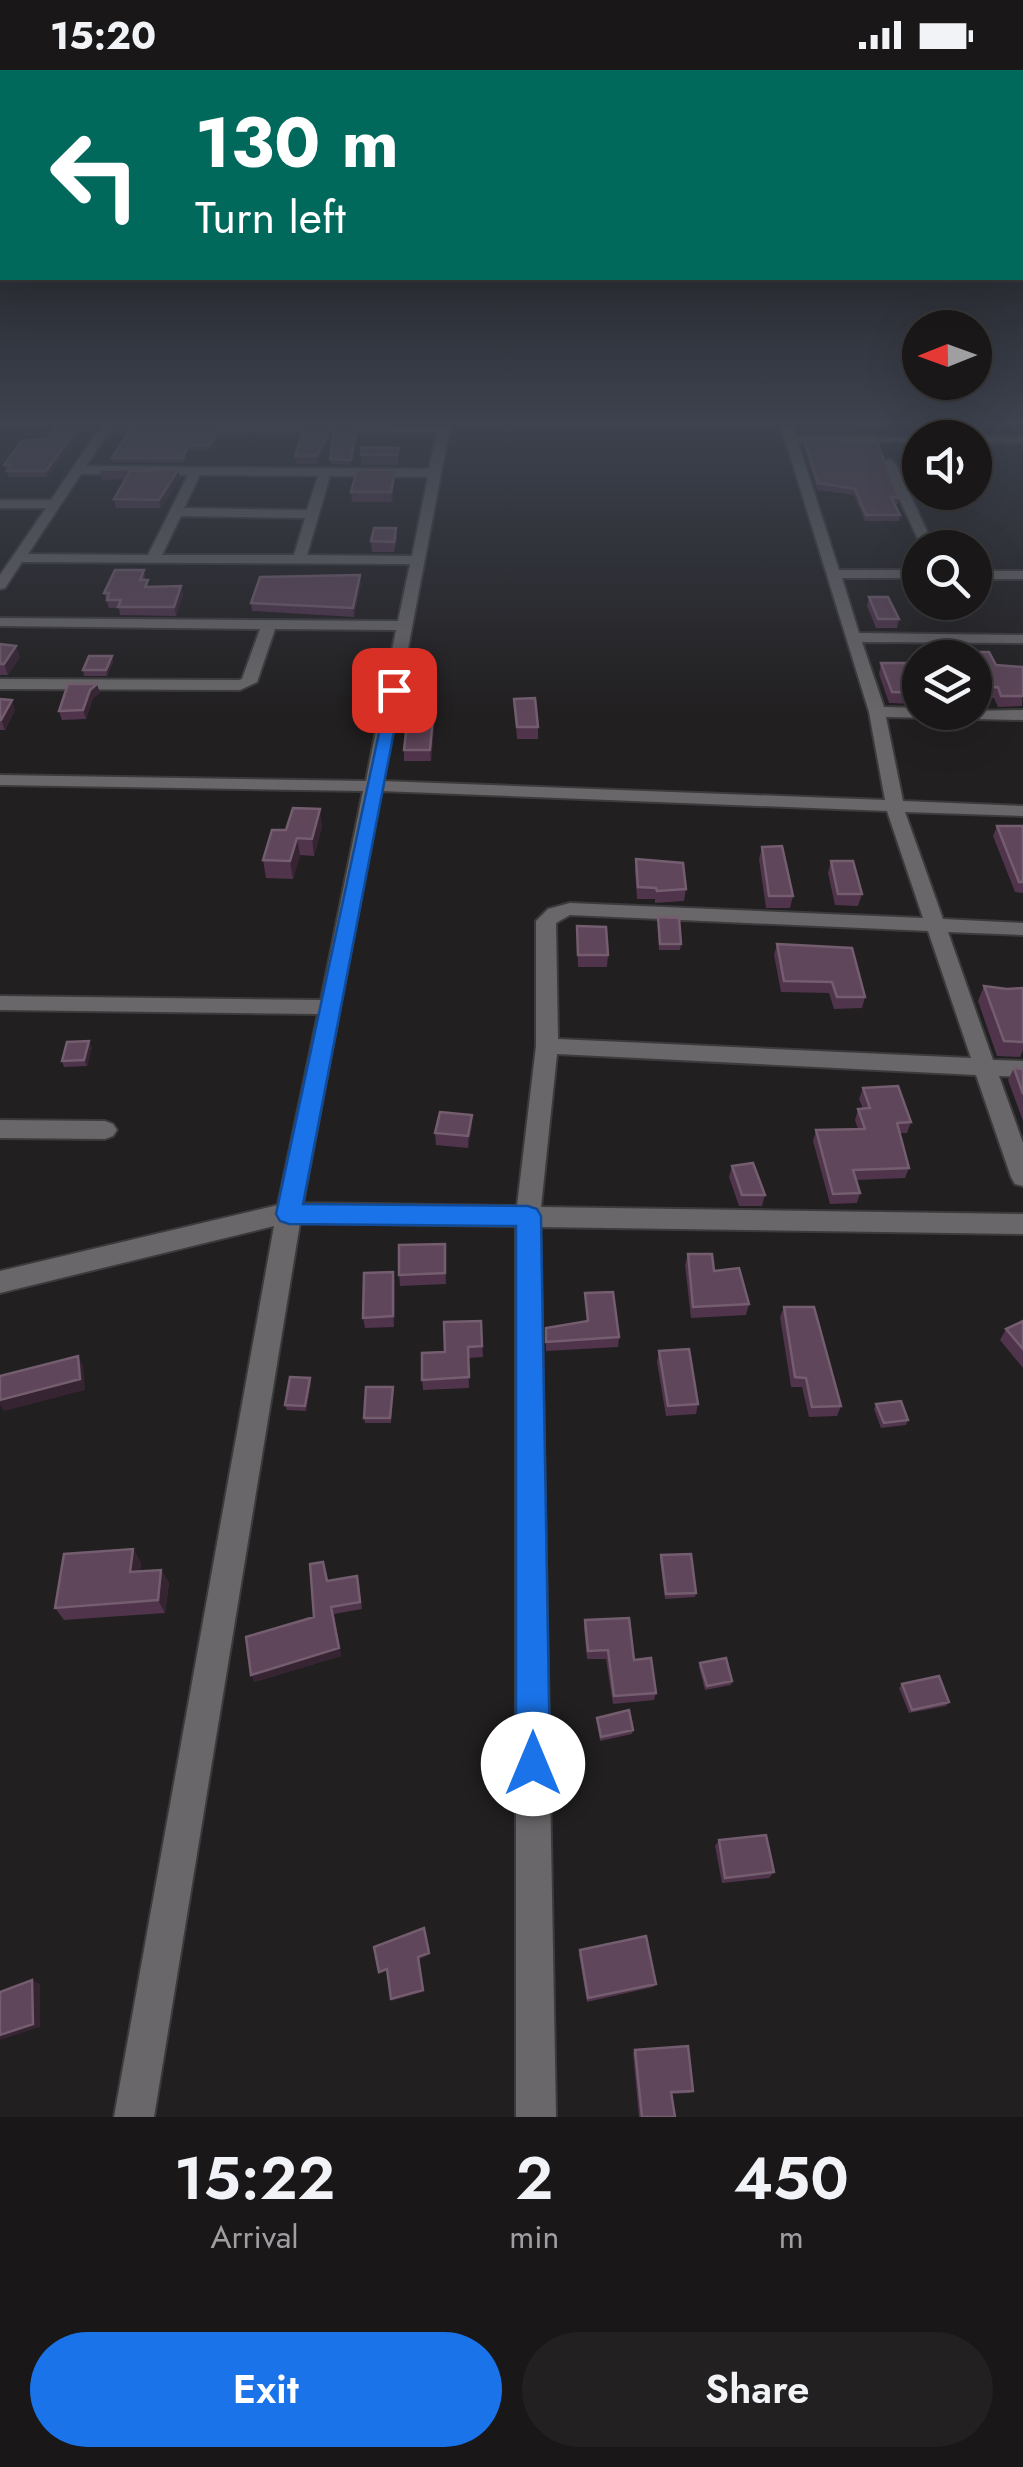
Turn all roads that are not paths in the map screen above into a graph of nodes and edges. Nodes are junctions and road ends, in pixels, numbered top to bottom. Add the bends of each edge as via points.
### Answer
1 (44, 522) edge
2 (171, 522) edge
3 (310, 522) edge
4 (426, 522) edge
5 (817, 522) edge
6 (18, 558) junction
7 (153, 559) junction
8 (298, 560) junction
9 (420, 560) junction
10 (834, 574) junction
11 (902, 574) edge
12 (992, 575) edge
13 (1023, 575) edge
14 (0, 585) edge
15 (0, 622) edge
16 (269, 625) junction
17 (407, 626) junction
18 (854, 637) junction
19 (1023, 639) edge
20 (0, 684) edge
21 (877, 712) junction
22 (1023, 715) edge
23 (0, 780) edge
24 (376, 786) junction
25 (894, 808) junction
26 (1023, 810) edge
27 (937, 927) junction
28 (1023, 930) edge
29 (0, 1003) edge
30 (330, 1008) junction
31 (548, 1046) junction
32 (983, 1069) junction
33 (1023, 1069) edge
34 (0, 1129) edge
35 (105, 1130) dead end
36 (1023, 1176) edge
37 (289, 1214) junction
38 (528, 1216) junction
39 (1023, 1224) edge
40 (0, 1282) edge
41 (134, 2117) edge
42 (536, 2117) edge

1 - 6 street
2 - 7 street
3 - 8 street
4 - 9 street
5 - 10 street
6 - 7 street
6 - 14 street
7 - 8 street
8 - 9 street
9 - 17 street
10 - 11 street
10 - 18 street
12 - 13 street
15 - 16 street
16 - 17 street
16 - 20 street via 249,682 240,685
17 - 24 street
18 - 19 street
18 - 21 street
21 - 22 street
21 - 25 street
23 - 24 street
24 - 25 street
24 - 30 street
25 - 26 street
25 - 27 street
27 - 28 street
27 - 31 street via 554,913 546,921
27 - 32 street
29 - 30 street
30 - 37 street
31 - 32 street
31 - 38 street
32 - 33 street
32 - 36 street
34 - 35 street
37 - 38 street
37 - 40 street
37 - 41 street
38 - 39 street
38 - 42 street

